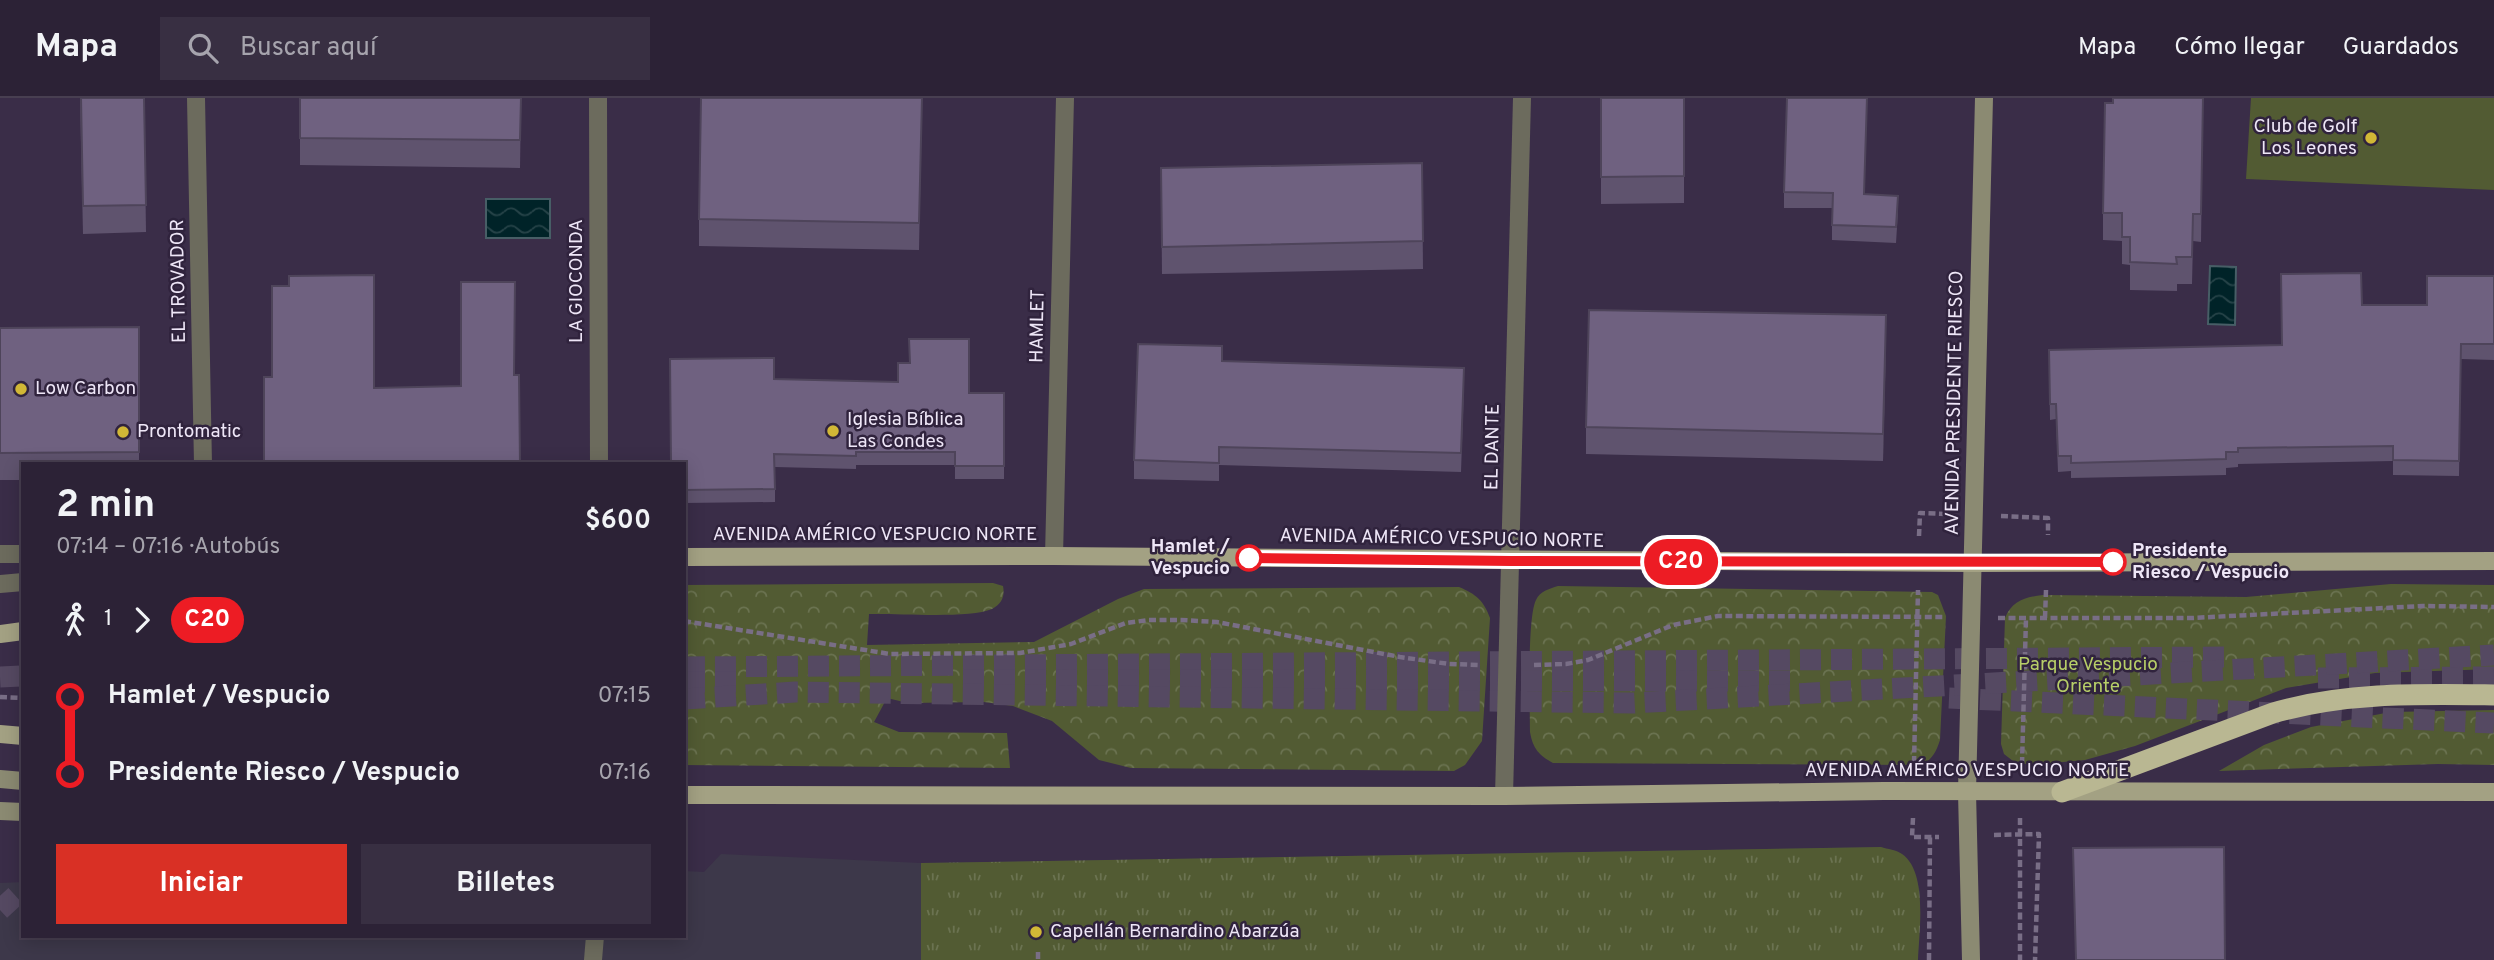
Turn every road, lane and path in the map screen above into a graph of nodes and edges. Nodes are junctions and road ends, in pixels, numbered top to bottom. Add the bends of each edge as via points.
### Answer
1 (196, 98) edge
2 (598, 98) edge
3 (1065, 98) edge
4 (1522, 98) edge
5 (1984, 98) edge
6 (203, 462) edge
7 (599, 462) edge
8 (1920, 513) dead end
9 (0, 554) edge
10 (21, 554) edge
11 (1054, 556) junction
12 (686, 557) edge
13 (1511, 561) junction
14 (2494, 561) edge
15 (1919, 563) junction
16 (1973, 563) junction
17 (21, 582) edge
18 (0, 584) edge
19 (2494, 607) edge
20 (1917, 616) junction
21 (2045, 618) dead end
22 (686, 621) edge
23 (21, 631) edge
24 (0, 634) edge
25 (1508, 665) junction
26 (2494, 695) edge
27 (0, 697) edge
28 (21, 698) edge
29 (0, 734) edge
30 (21, 736) edge
31 (0, 779) edge
32 (21, 781) edge
33 (1913, 791) junction
34 (1967, 792) junction
35 (2062, 792) junction
36 (2494, 792) edge
37 (686, 795) edge
38 (1504, 796) junction
39 (0, 811) edge
40 (21, 812) edge
41 (2020, 834) dead end
42 (1912, 837) dead end
43 (1930, 837) dead end
44 (595, 938) edge
45 (1038, 952) dead end
46 (593, 960) edge
47 (1038, 960) edge
48 (1929, 960) edge
49 (1971, 960) edge
50 (2035, 960) edge

1 - 6 street, EL TROVADOR
2 - 7 street, LA GIOCONDA
3 - 11 street, HAMLET
4 - 13 street, EL DANTE
5 - 16 main road, AVENIDA PRESIDENTE RIESCO
8 - 15 path
9 - 10 street
11 - 12 main road, AVENIDA AMÉRICO VESPUCIO NORTE
11 - 13 main road, AVENIDA AMÉRICO VESPUCIO NORTE
13 - 15 main road, AVENIDA AMÉRICO VESPUCIO NORTE
13 - 25 street, EL DANTE
14 - 16 main road, AVENIDA AMÉRICO VESPUCIO NORTE
15 - 16 main road, AVENIDA AMÉRICO VESPUCIO NORTE
15 - 20 path
16 - 34 main road, AVENIDA PRESIDENTE RIESCO
17 - 18 street
19 - 21 path via 2413,606 2192,618
20 - 25 path via 1718,616 1673,625 1588,660
20 - 33 path
22 - 25 path via 890,654 1020,653 1071,645 1126,623 1181,620 1217,622 1450,664
23 - 24 main road
25 - 38 street, EL DANTE
26 - 35 highway via 2348,697 2308,703
27 - 28 path
29 - 30 main road
31 - 32 main road
33 - 34 main road, AVENIDA AMÉRICO VESPUCIO NORTE
33 - 38 main road, AVENIDA AMÉRICO VESPUCIO NORTE
33 - 42 path
34 - 35 main road, AVENIDA AMÉRICO VESPUCIO NORTE
34 - 49 main road, AVENIDA PRESIDENTE RIESCO
35 - 36 main road, AVENIDA AMÉRICO VESPUCIO NORTE
37 - 38 main road, AVENIDA AMÉRICO VESPUCIO NORTE
39 - 40 main road
41 - 50 path via 2039,834
43 - 48 path
44 - 46 street
45 - 47 path

